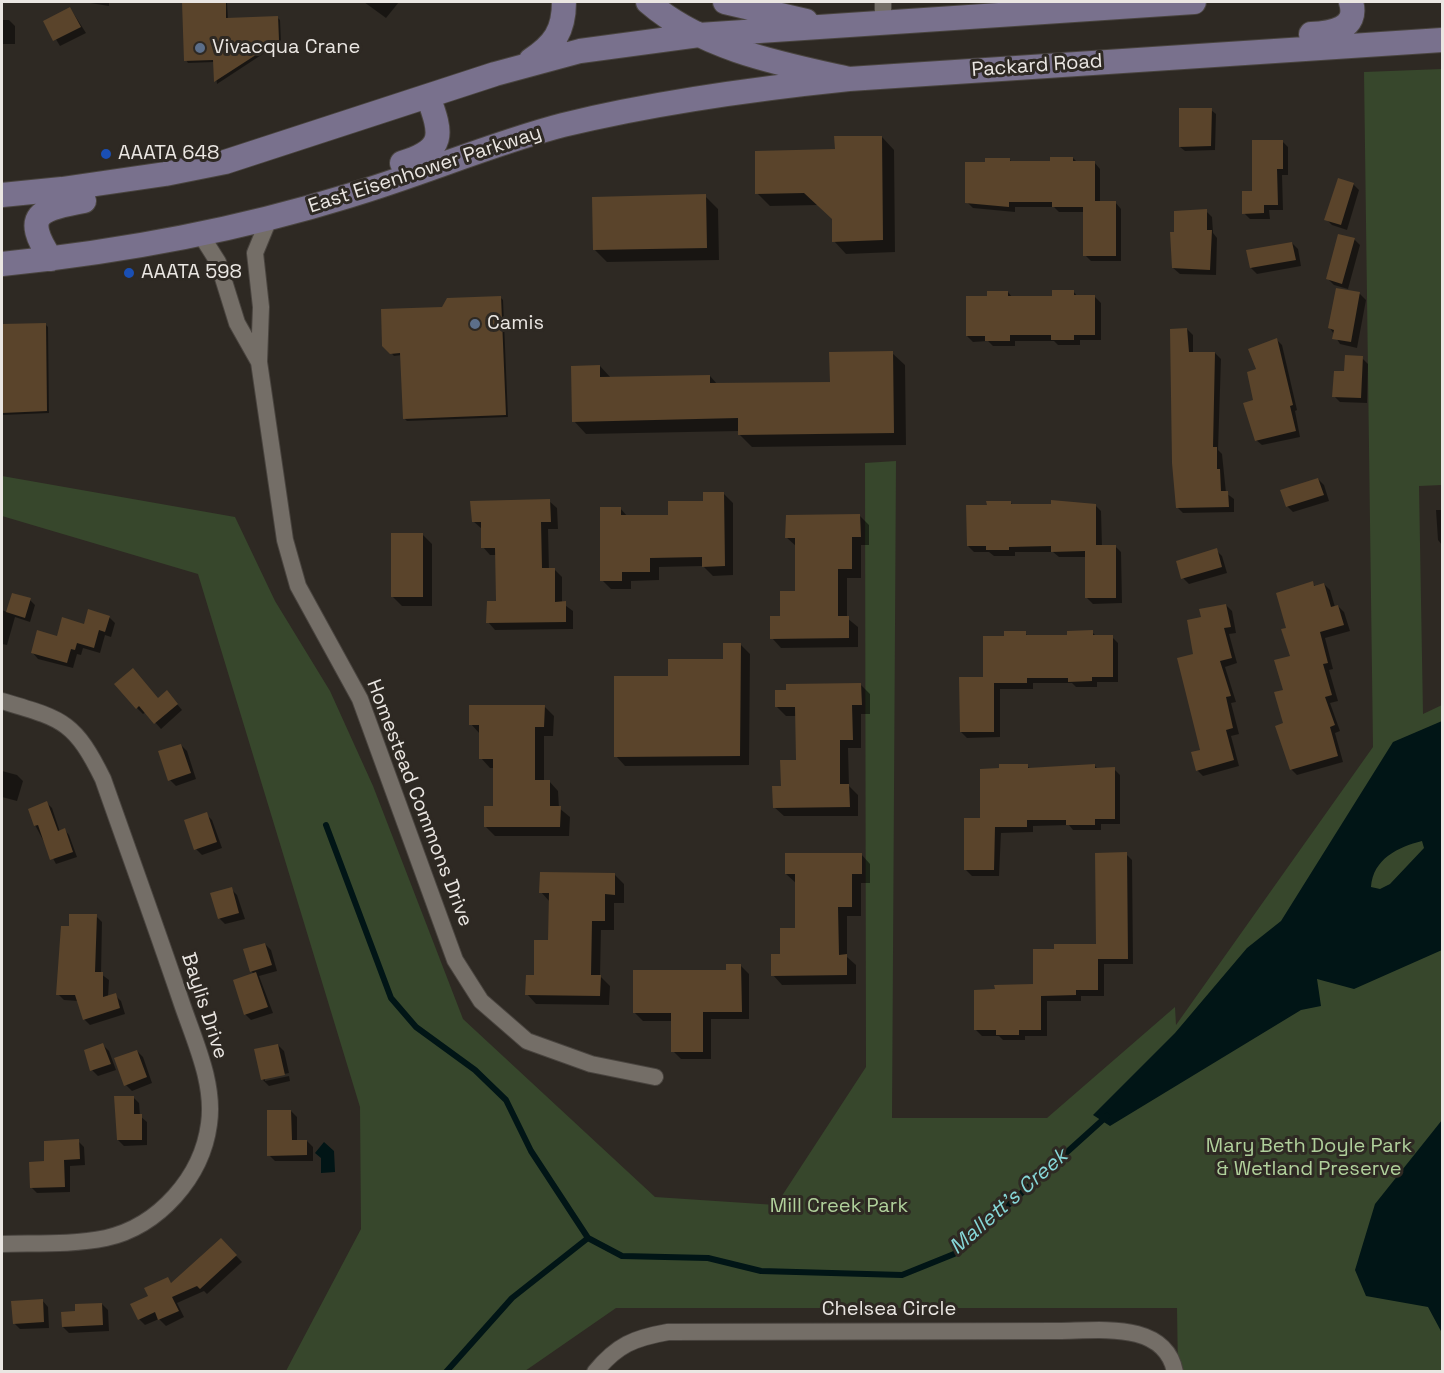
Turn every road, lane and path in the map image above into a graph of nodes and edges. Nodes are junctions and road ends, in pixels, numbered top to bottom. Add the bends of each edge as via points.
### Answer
1 (564, 2) edge
2 (648, 2) edge
3 (725, 2) edge
4 (1194, 2) edge
5 (1351, 2) edge
6 (883, 12) edge
7 (832, 26) junction
8 (1443, 27) edge
9 (699, 35) junction
10 (1443, 40) edge
11 (1396, 43) junction
12 (1171, 57) junction
13 (521, 66) junction
14 (849, 79) junction
15 (428, 96) junction
16 (165, 174) junction
17 (2, 195) edge
18 (347, 197) junction
19 (269, 219) junction
20 (201, 235) junction
21 (51, 259) junction
22 (2, 264) edge
23 (259, 362) junction
24 (2, 700) edge
25 (656, 1077) dead end
26 (2, 1244) edge
27 (595, 1371) edge
28 (1175, 1371) edge

1 - 13 main road via 563,20 552,45
2 - 9 main road, Packard Road
3 - 7 main road
4 - 6 main road
5 - 12 main road via 1352,16 1338,31 1227,40
6 - 7 main road
7 - 9 main road
8 - 11 main road
9 - 13 main road via 580,51
9 - 14 main road, Packard Road via 753,55
10 - 11 main road, Packard Road
11 - 12 main road, Packard Road
12 - 14 main road, Packard Road
13 - 15 main road
14 - 18 main road, East Eisenhower Parkway via 663,102 467,155
15 - 16 main road via 225,162
15 - 18 main road via 439,131 438,142 430,152 373,174
16 - 17 main road
16 - 21 main road via 147,188 128,194 44,211 36,224 36,233
18 - 19 main road, East Eisenhower Parkway
19 - 20 main road, East Eisenhower Parkway
19 - 23 street, Homestead Commons Drive via 255,253 261,307
20 - 21 main road, East Eisenhower Parkway
20 - 23 street, Homestead Commons Drive via 218,261 237,323
21 - 22 main road, East Eisenhower Parkway
23 - 25 street, Homestead Commons Drive via 285,540 298,586 360,699 456,960 481,1001 527,1041 591,1064
24 - 26 street, Baylis Drive via 55,718 76,732 90,752 103,778 174,979 209,1094 203,1152 192,1176 168,1204 146,1221 107,1238
27 - 28 street, Chelsea Circle via 610,1354 639,1337 668,1332 1122,1331 1149,1337 1163,1347 1173,1359

